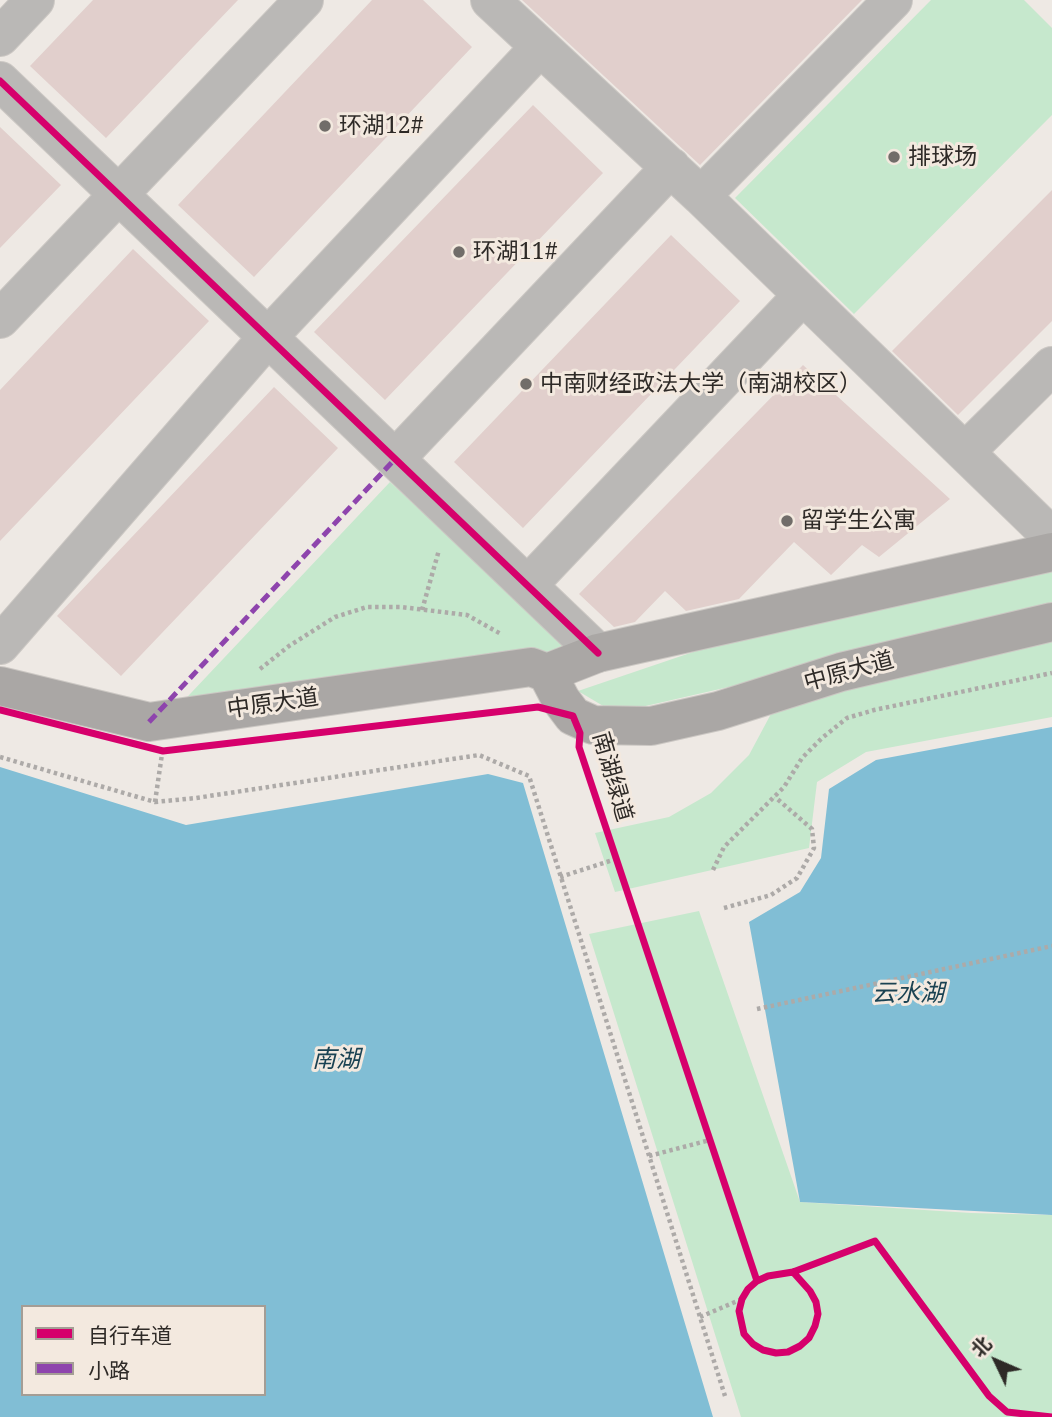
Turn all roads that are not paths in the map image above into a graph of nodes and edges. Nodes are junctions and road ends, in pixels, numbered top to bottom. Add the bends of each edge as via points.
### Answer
1 (35, 0) edge
2 (304, 0) edge
3 (490, 0) edge
4 (893, 0) edge
5 (0, 37) edge
6 (540, 47) junction
7 (0, 81) edge
8 (671, 167) junction
9 (119, 195) junction
10 (701, 196) junction
11 (803, 295) junction
12 (0, 319) edge
13 (268, 337) junction
14 (1052, 366) edge
15 (965, 452) junction
16 (396, 458) junction
17 (1052, 537) edge
18 (1052, 552) edge
19 (528, 585) junction
20 (1052, 622) edge
21 (0, 645) edge
22 (598, 653) junction
23 (539, 670) junction
24 (0, 686) edge

1 - 5 street
2 - 9 street
3 - 6 street
4 - 10 street
6 - 8 street
6 - 13 street
7 - 9 street
8 - 10 street
8 - 16 street
9 - 12 street
9 - 13 street
10 - 11 street
11 - 15 street
11 - 19 street
13 - 16 street
13 - 21 street
14 - 15 street
15 - 17 street
16 - 19 street
18 - 22 main road, 中原大道
19 - 22 street
20 - 23 main road, 中原大道 via 841,672 718,711 651,726 593,725 573,716
22 - 23 main road, 中原大道
23 - 24 main road, 中原大道 via 149,722

